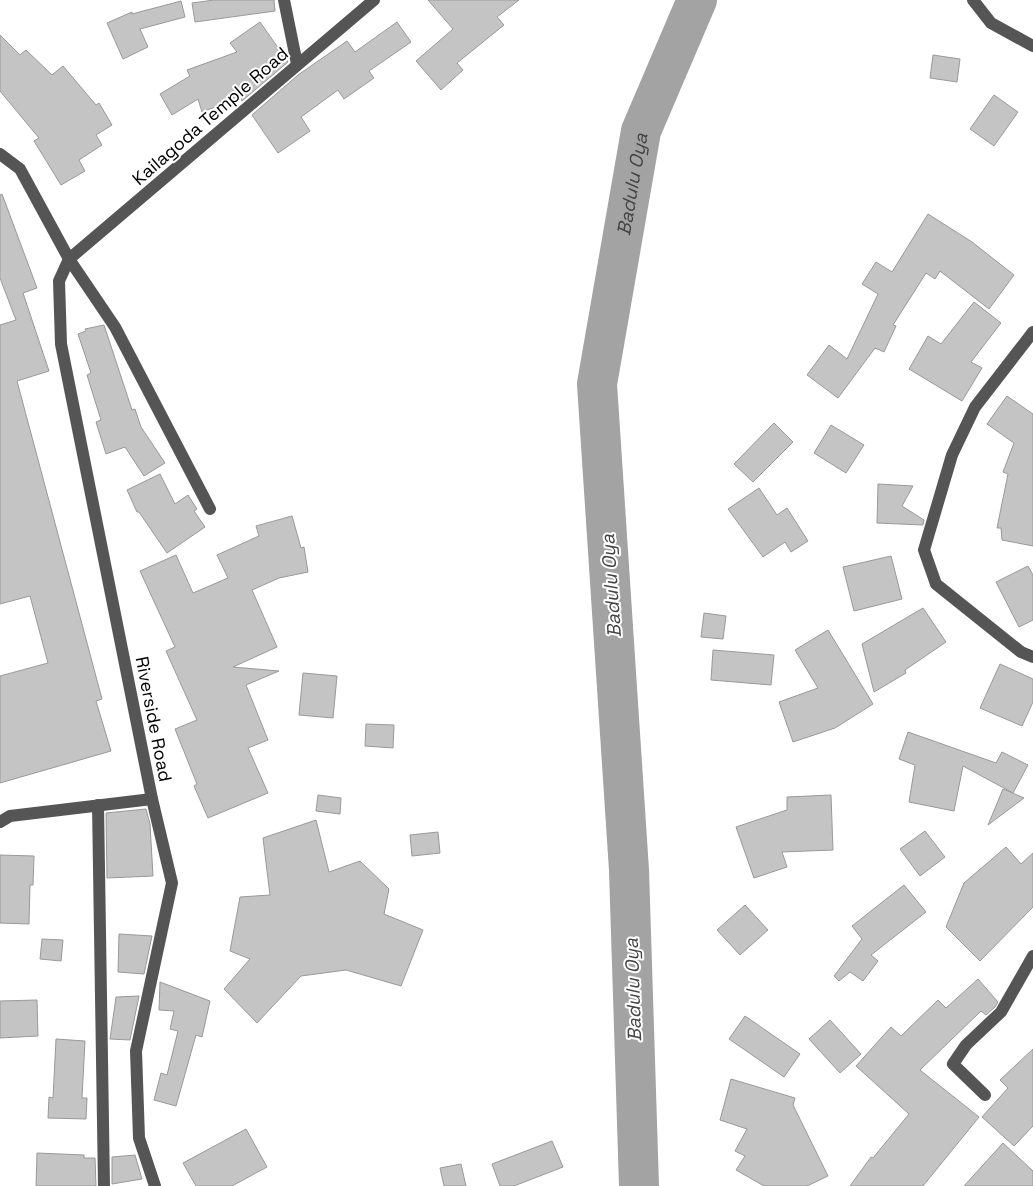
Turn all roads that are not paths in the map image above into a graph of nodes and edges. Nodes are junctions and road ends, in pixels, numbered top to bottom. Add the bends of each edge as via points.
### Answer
1 (284, 0) edge
2 (374, 0) edge
3 (973, 0) edge
4 (1033, 46) edge
5 (297, 64) junction
6 (0, 154) edge
7 (69, 259) junction
8 (1033, 332) edge
9 (210, 509) dead end
10 (1033, 657) edge
11 (152, 799) junction
12 (98, 805) junction
13 (0, 822) edge
14 (1033, 956) edge
15 (985, 1095) dead end
16 (104, 1186) edge
17 (155, 1186) edge

1 - 5 street
2 - 5 street, Kailagoda Temple Road
3 - 4 street via 991,23
5 - 7 street, Kailagoda Temple Road
6 - 7 street via 20,169
7 - 9 street via 115,327
7 - 11 street, Riverside Road via 59,281 61,344
8 - 10 street via 971,415 952,454 924,550 936,584 1021,652
11 - 12 street
11 - 17 street, Riverside Road via 172,883 136,1050 139,1138
12 - 13 street via 10,816
12 - 16 street
14 - 15 street via 1001,1012 966,1045 953,1064

